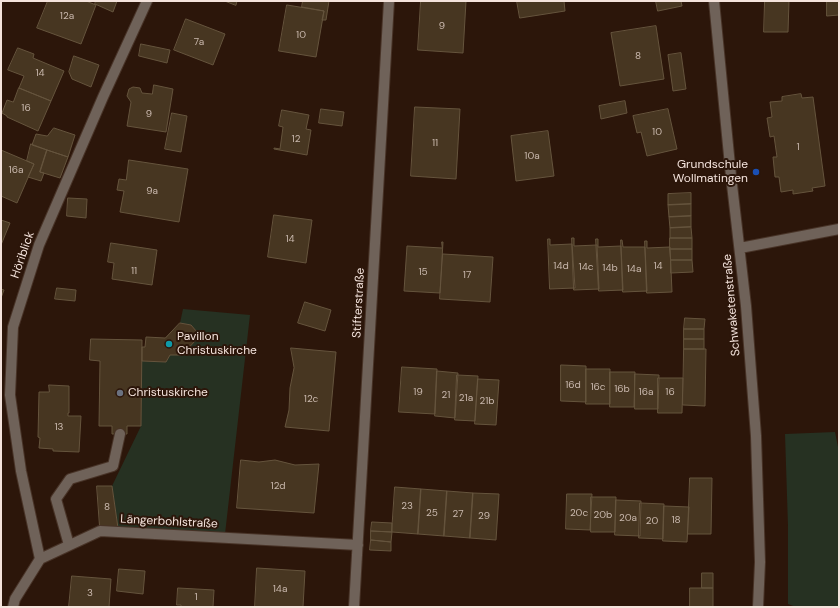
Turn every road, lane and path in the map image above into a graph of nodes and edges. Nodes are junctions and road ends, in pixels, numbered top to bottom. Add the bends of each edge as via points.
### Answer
1 (147, 1) edge
2 (389, 1) edge
3 (714, 1) edge
4 (839, 229) edge
5 (740, 248) junction
6 (120, 434) dead end
7 (69, 545) junction
8 (358, 545) junction
9 (40, 559) junction
10 (13, 607) edge
11 (354, 607) edge
12 (758, 607) edge

1 - 9 street, Höriblick via 39,246 14,328 10,395 21,471
2 - 8 street, Stifterstraße
3 - 5 street, Schwaketenstraße
4 - 5 street
5 - 12 street, Schwaketenstraße via 756,436 760,562
6 - 7 street via 113,466 70,479 56,499
7 - 8 street, Längerbohlstraße via 100,531
7 - 9 street, Längerbohlstraße
8 - 11 street, Stifterstraße
9 - 10 street via 15,599

